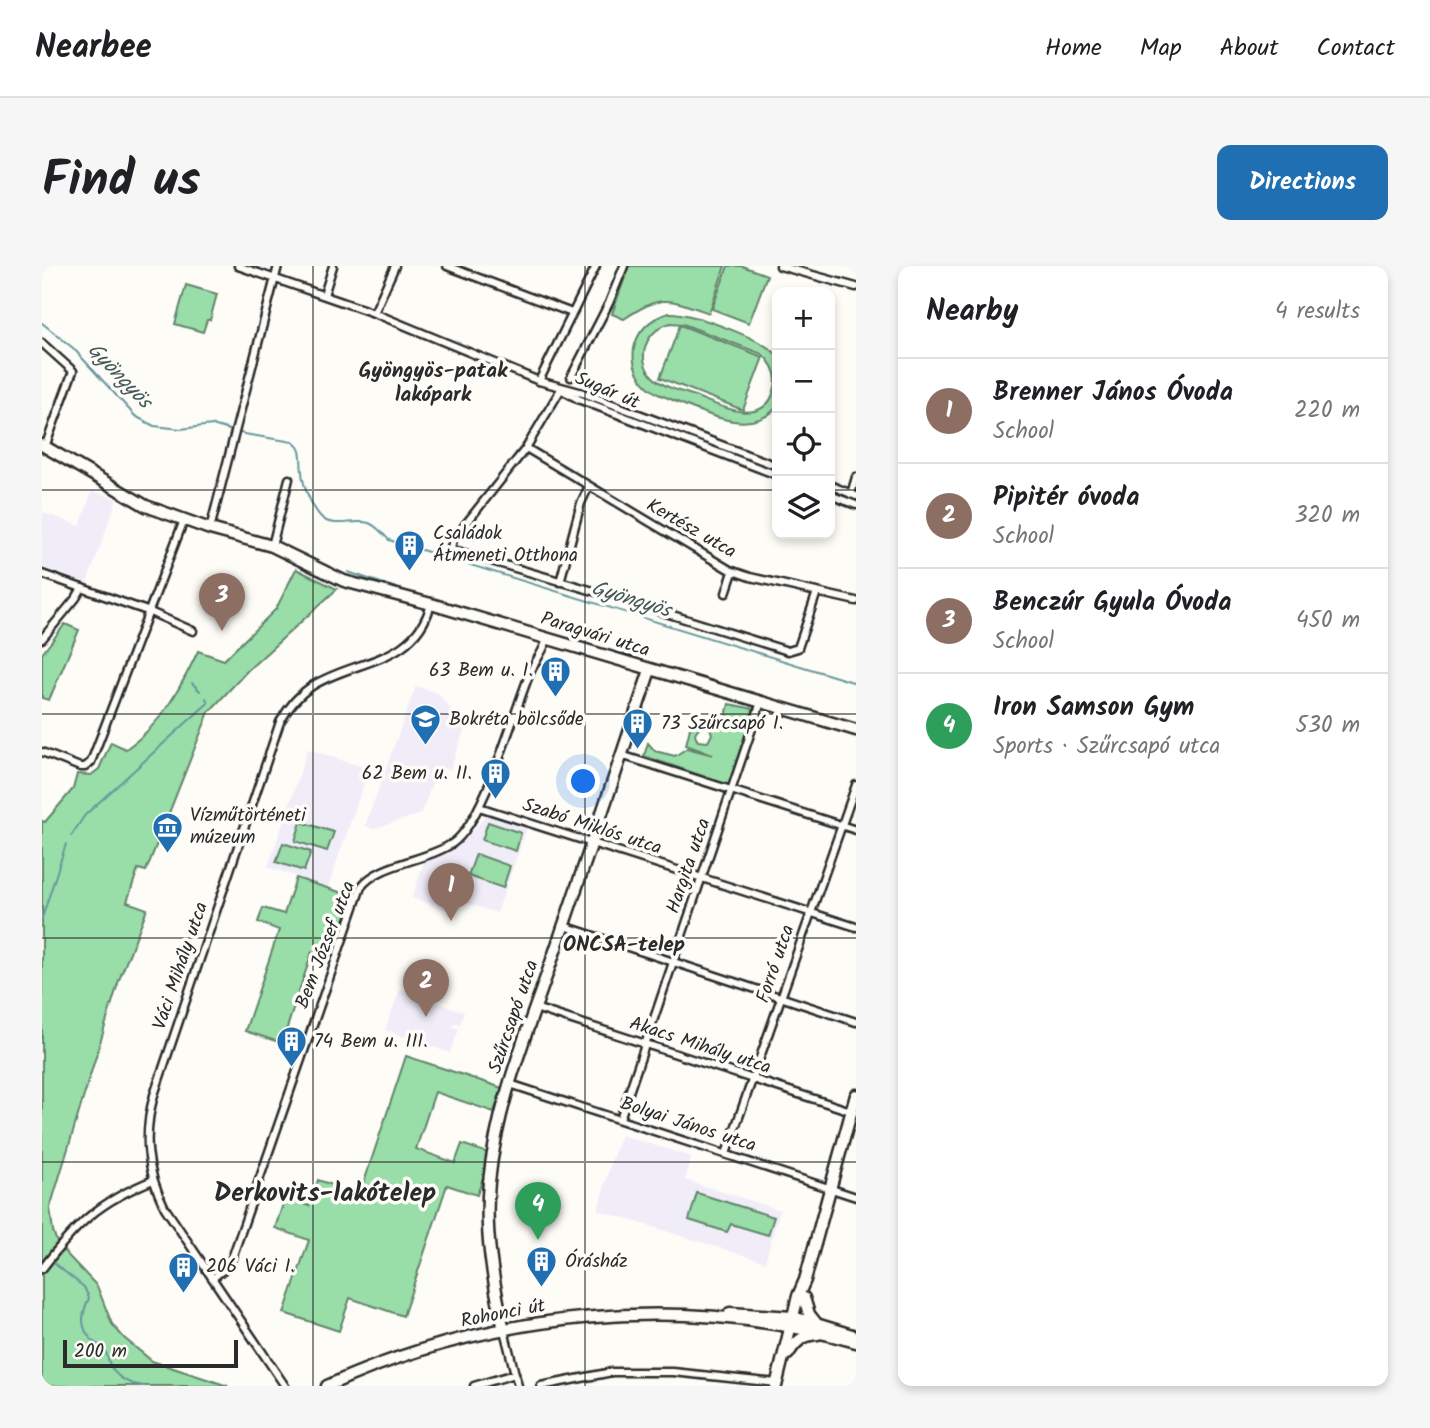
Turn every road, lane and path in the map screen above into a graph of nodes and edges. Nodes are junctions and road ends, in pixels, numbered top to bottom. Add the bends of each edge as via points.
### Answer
1 (238, 266) edge
2 (278, 266) edge
3 (333, 266) edge
4 (395, 266) edge
5 (447, 266) edge
6 (596, 266) edge
7 (624, 266) edge
8 (780, 266) edge
9 (275, 279) junction
10 (856, 287) edge
11 (324, 295) junction
12 (374, 313) junction
13 (572, 313) junction
14 (42, 343) edge
15 (571, 377) dead end
16 (539, 381) junction
17 (561, 388) junction
18 (44, 446) edge
19 (526, 448) junction
20 (772, 464) edge
21 (772, 473) edge
22 (856, 477) edge
23 (289, 479) dead end
24 (589, 486) junction
25 (835, 487) edge
26 (853, 495) edge
27 (835, 497) edge
28 (856, 505) edge
29 (184, 520) junction
30 (210, 529) junction
31 (272, 546) junction
32 (733, 572) junction
33 (42, 574) edge
34 (560, 582) junction
35 (82, 588) junction
36 (817, 592) junction
37 (726, 593) dead end
38 (856, 601) edge
39 (431, 604) junction
40 (149, 612) junction
41 (193, 631) dead end
42 (43, 635) edge
43 (547, 639) junction
44 (650, 670) junction
45 (761, 702) junction
46 (856, 730) edge
47 (42, 752) edge
48 (621, 755) junction
49 (856, 785) edge
50 (731, 790) junction
51 (479, 807) junction
52 (842, 826) junction
53 (856, 830) edge
54 (591, 843) junction
55 (701, 878) junction
56 (811, 914) junction
57 (564, 926) junction
58 (856, 927) edge
59 (673, 962) junction
60 (781, 998) junction
61 (535, 1009) junction
62 (856, 1022) edge
63 (645, 1044) junction
64 (752, 1079) junction
65 (510, 1084) junction
66 (856, 1095) edge
67 (853, 1112) edge
68 (620, 1119) junction
69 (726, 1154) junction
70 (153, 1180) junction
71 (830, 1188) junction
72 (856, 1197) edge
73 (44, 1266) edge
74 (213, 1278) junction
75 (801, 1297) junction
76 (693, 1314) junction
77 (773, 1314) junction
78 (740, 1320) junction
79 (794, 1322) junction
80 (817, 1323) junction
81 (505, 1330) junction
82 (828, 1334) junction
83 (856, 1337) edge
84 (856, 1342) edge
85 (787, 1351) junction
86 (515, 1374) junction
87 (776, 1385) edge
88 (285, 1386) edge
89 (327, 1386) edge
90 (474, 1386) edge
91 (518, 1386) edge
92 (541, 1386) edge

1 - 9 street
2 - 9 street
3 - 11 street
4 - 12 street
5 - 13 street
6 - 13 street
7 - 15 street
8 - 10 street
9 - 11 street
9 - 30 street
11 - 12 street
12 - 16 street
13 - 16 street
14 - 18 street via 73,371
16 - 17 street
17 - 19 street
17 - 20 street, Sugár út
17 - 21 street, Sugár út via 578,399
18 - 29 street, Paragvári utca via 139,503
19 - 24 street, Kertész utca
19 - 34 street via 451,547
22 - 26 street
23 - 31 street
24 - 32 street, Kertész utca
24 - 34 street
25 - 26 street
27 - 28 street
29 - 30 street, Paragvári utca
29 - 40 street
30 - 31 street, Paragvári utca
31 - 39 street, Paragvári utca via 344,581
32 - 36 street, Kertész utca
32 - 37 street
33 - 35 street
34 - 36 street via 788,651 798,648
35 - 40 street
35 - 42 street
36 - 38 street, Kertész utca
39 - 43 street, Paragvári utca
39 - 70 street, Váci Mihály utca via 407,643 310,687 280,722 151,1105 146,1132
40 - 41 street
40 - 47 street via 89,765
43 - 44 street, Paragvári utca
43 - 51 street, Bem József utca
44 - 45 street, Paragvári utca
44 - 48 street, Szűrcsapó utca
45 - 46 street, Paragvári utca
45 - 50 street, Hargita utca
48 - 50 street
48 - 54 street, Szűrcsapó utca
49 - 52 street, Forró utca
50 - 52 street
50 - 55 street, Hargita utca
51 - 54 street, Szabó Miklós utca
51 - 74 street, Bem József utca via 452,844 376,874 361,887 232,1258
52 - 53 street
52 - 56 street, Forró utca
54 - 55 street, Szabó Miklós utca
54 - 57 street, Szűrcsapó utca
55 - 56 street, Szabó Miklós utca
55 - 59 street, Hargita utca
56 - 58 street, Szabó Miklós utca
56 - 60 street, Forró utca
57 - 59 street
57 - 61 street, Szűrcsapó utca
59 - 60 street
59 - 63 street, Hargita utca
60 - 62 street
60 - 64 street, Forró utca
61 - 63 street, Akacs Mihály utca
61 - 65 street, Szűrcsapó utca
63 - 64 street, Akacs Mihály utca
63 - 68 street, Hargita utca
64 - 67 street, Akacs Mihály utca
64 - 69 street, Forró utca
65 - 68 street, Bolyai János utca
65 - 81 street, Szűrcsapó utca via 495,1143 488,1199 491,1262
66 - 67 street
67 - 71 street
68 - 69 street, Bolyai János utca
69 - 71 street, Bolyai János utca
70 - 73 street via 92,1212
70 - 74 street, Váci Mihály utca via 165,1208
71 - 72 street, Bolyai János utca
71 - 75 street
74 - 88 street, Váci Mihály utca
75 - 77 street
75 - 79 street
75 - 80 street
76 - 77 street, Rohonci út
76 - 78 street, Rohonci út
76 - 81 street, Rohonci út via 607,1316
77 - 79 street, Rohonci út
78 - 79 street, Rohonci út
78 - 85 street via 776,1328
79 - 80 street, Rohonci út
79 - 82 street, Rohonci út
79 - 85 street
80 - 83 street, Rohonci út
81 - 86 street, Szűrcsapó utca
81 - 89 street, Rohonci út via 421,1351
82 - 84 street, Rohonci út
82 - 85 street via 807,1335
85 - 87 street
86 - 90 street
86 - 91 street, Szűrcsapó utca
87 - 92 street via 673,1372 612,1372

